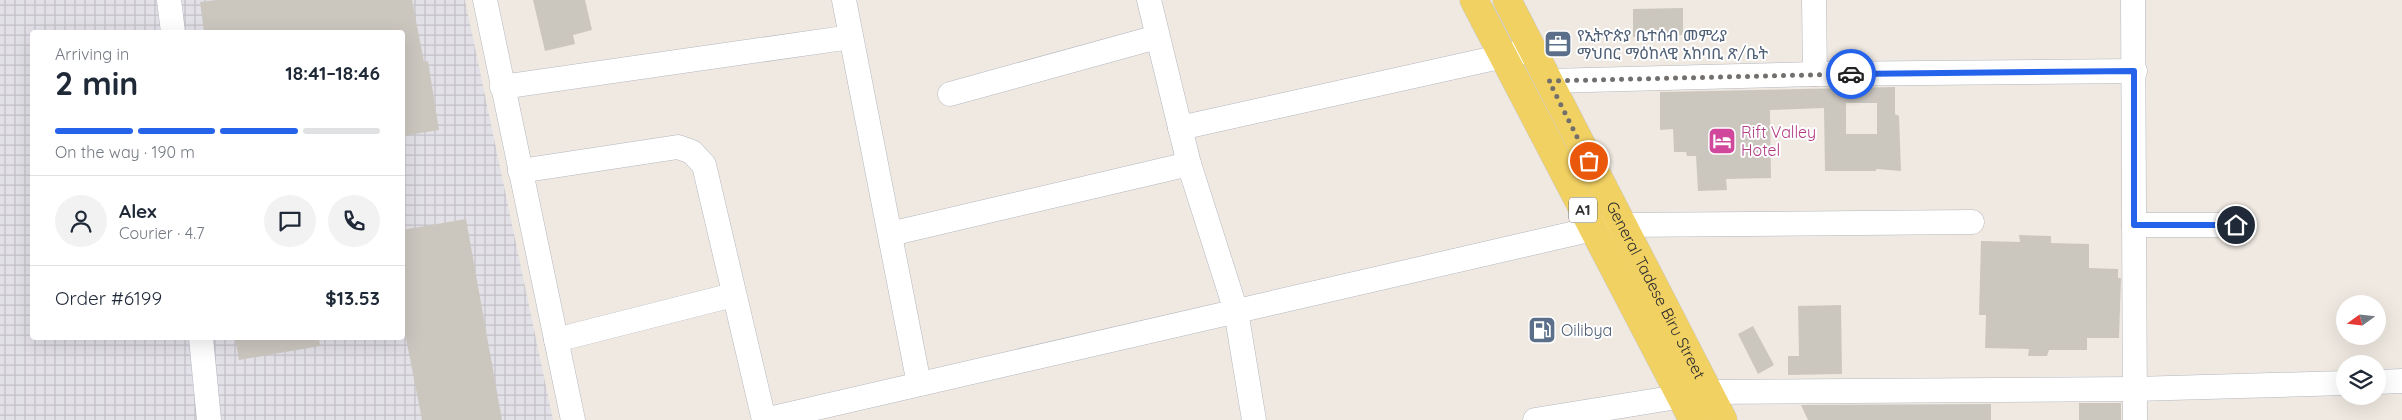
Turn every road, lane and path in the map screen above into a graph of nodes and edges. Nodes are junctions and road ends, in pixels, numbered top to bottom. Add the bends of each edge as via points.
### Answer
1 (169, 0) edge
2 (485, 0) edge
3 (844, 0) edge
4 (1149, 0) edge
5 (1474, 0) edge
6 (1507, 0) edge
7 (1814, 0) edge
8 (2133, 0) edge
9 (172, 30) edge
10 (852, 37) junction
11 (1157, 37) junction
12 (1533, 49) junction
13 (1505, 58) junction
14 (2134, 71) junction
15 (1815, 74) junction
16 (1549, 81) junction
17 (502, 87) junction
18 (950, 94) dead end
19 (1180, 128) junction
20 (1189, 164) junction
21 (520, 171) junction
22 (1972, 222) dead end
23 (1621, 225) junction
24 (2134, 225) junction
25 (2236, 225) dead end
26 (1593, 229) junction
27 (890, 234) junction
28 (733, 295) junction
29 (1236, 312) junction
30 (201, 340) edge
31 (556, 340) junction
32 (2402, 381) edge
33 (2386, 382) edge
34 (2336, 383) edge
35 (919, 384) junction
36 (2135, 389) junction
37 (1708, 392) junction
38 (1686, 409) edge
39 (209, 420) edge
40 (573, 420) edge
41 (1254, 420) edge
42 (1535, 420) edge
43 (1723, 420) edge
44 (2135, 420) edge

1 - 9 street
2 - 17 street
3 - 10 street
4 - 11 street
5 - 13 main road, General Tadese Biru Street / A1
6 - 12 main road, General Tadese Biru Street / A1
7 - 15 street
8 - 14 street
10 - 17 street
10 - 27 street
11 - 18 street
11 - 19 street
12 - 13 street
12 - 16 main road, General Tadese Biru Street / A1
13 - 19 street
13 - 26 main road, General Tadese Biru Street / A1
14 - 15 street
14 - 24 street
15 - 16 street
16 - 23 main road, General Tadese Biru Street / A1
17 - 21 street
19 - 20 street
20 - 27 street
20 - 29 street
21 - 28 street via 678,147 692,152 704,165
21 - 31 street
22 - 23 street
23 - 26 street
23 - 37 main road, General Tadese Biru Street / A1
24 - 25 street
24 - 36 street
26 - 29 street
26 - 38 main road, General Tadese Biru Street / A1
27 - 35 street
28 - 31 street
28 - 35 street via 764,420
29 - 35 street
29 - 41 street
30 - 39 street
31 - 40 street
32 - 33 street
34 - 36 street
36 - 37 street
36 - 44 street
37 - 38 street
37 - 43 main road, General Tadese Biru Street / A1
38 - 42 street

